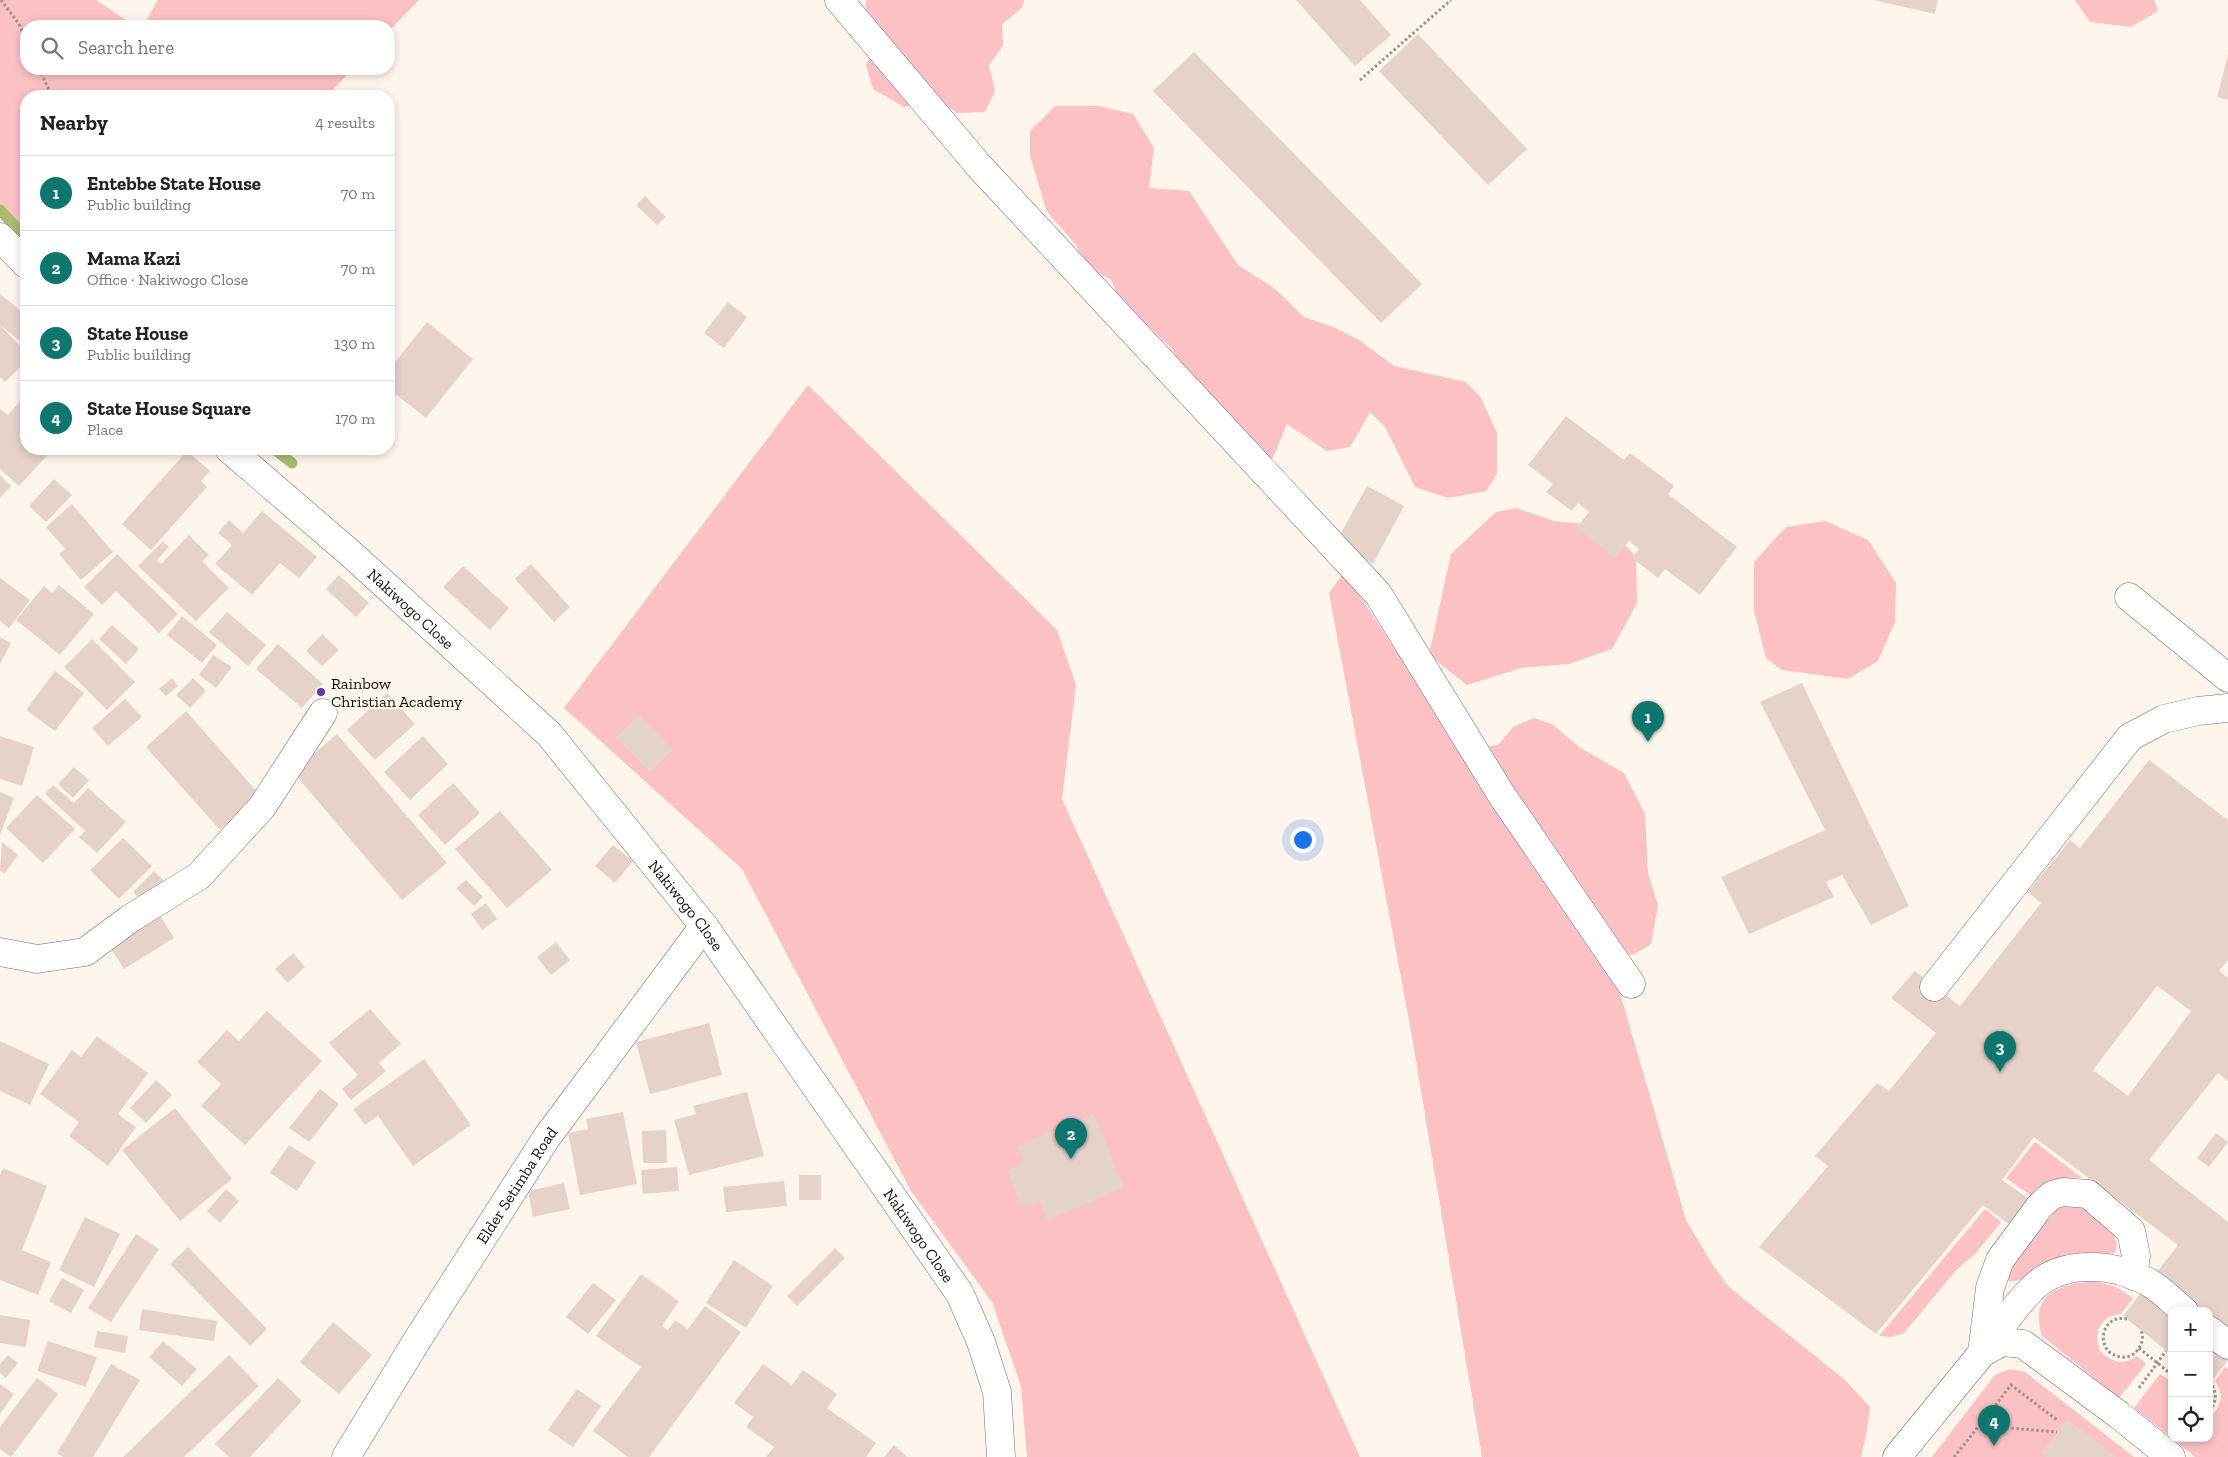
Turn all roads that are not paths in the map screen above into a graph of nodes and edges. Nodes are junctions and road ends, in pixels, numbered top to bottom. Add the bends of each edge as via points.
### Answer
1 (839, 0) edge
2 (0, 237) edge
3 (20, 258) edge
4 (236, 455) edge
5 (2129, 597) dead end
6 (2228, 678) edge
7 (2228, 708) edge
8 (323, 713) dead end
9 (704, 926) junction
10 (0, 952) edge
11 (1631, 984) dead end
12 (1934, 987) dead end
13 (2133, 1276) junction
14 (2179, 1307) edge
15 (2213, 1333) edge
16 (2228, 1345) edge
17 (1982, 1353) junction
18 (346, 1457) edge
19 (1001, 1457) edge
20 (1898, 1457) edge
21 (2170, 1457) edge

1 - 11 street via 979,166 1378,594 1501,794
2 - 3 street
4 - 9 street, Nakiwogo Close via 350,553 549,734
5 - 6 street
7 - 12 street via 2164,719 2130,737
8 - 10 street via 262,807 199,876 131,918 85,952 37,959
9 - 18 street, Elder Setimba Road via 547,1137
9 - 19 street, Nakiwogo Close via 960,1294 981,1342 997,1392
13 - 14 street via 2148,1282
13 - 17 street via 2095,1266 2052,1275 2031,1289
13 - 17 street via 2136,1256 2131,1231 2088,1194 2063,1192 2052,1195 2000,1260 1990,1288
15 - 16 street
17 - 20 street
17 - 21 street via 2002,1342 2023,1344

